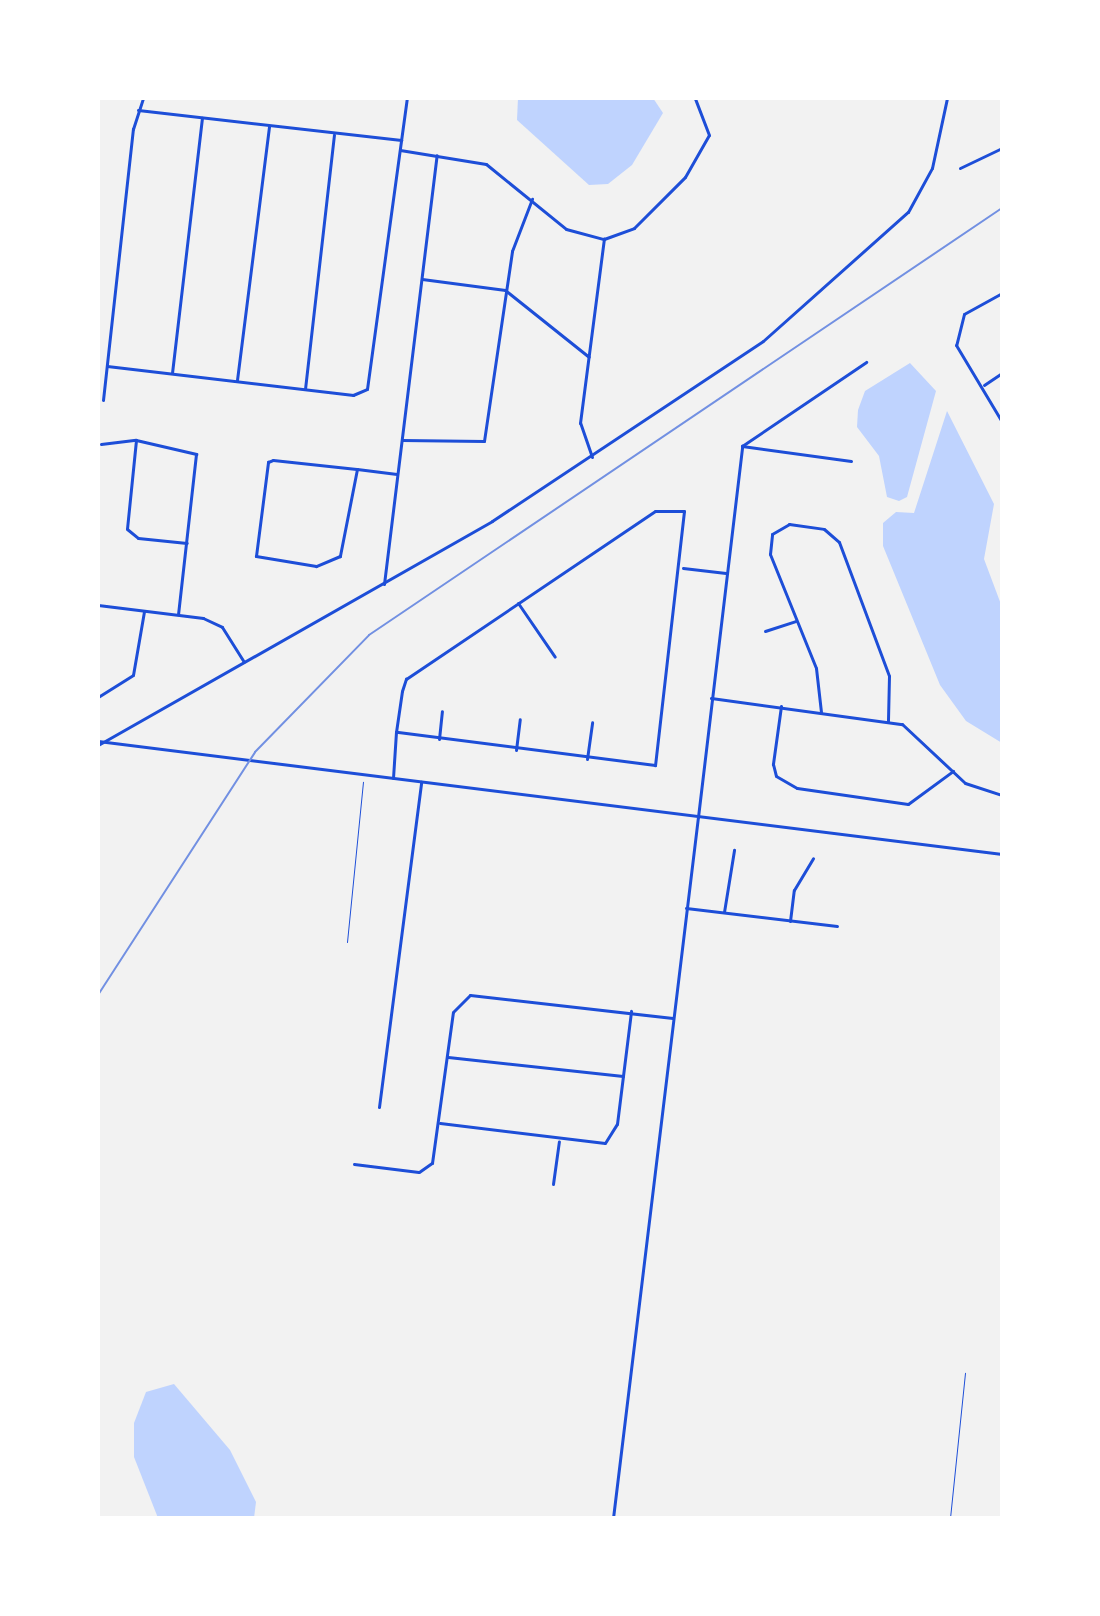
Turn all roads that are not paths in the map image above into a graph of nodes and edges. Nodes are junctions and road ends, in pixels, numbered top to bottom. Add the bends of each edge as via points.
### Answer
1 (143, 98) edge
2 (407, 98) edge
3 (695, 98) edge
4 (947, 98) edge
5 (1001, 98) edge
6 (138, 110) junction
7 (202, 118) junction
8 (1002, 124) edge
9 (269, 126) junction
10 (335, 134) junction
11 (402, 140) junction
12 (1002, 148) edge
13 (400, 150) junction
14 (437, 155) junction
15 (960, 168) dead end
16 (532, 199) junction
17 (604, 239) junction
18 (422, 279) junction
19 (505, 290) junction
20 (1002, 293) edge
21 (589, 357) junction
22 (866, 362) dead end
23 (107, 366) junction
24 (172, 373) junction
25 (1002, 373) edge
26 (237, 380) junction
27 (984, 385) junction
28 (305, 389) junction
29 (103, 400) dead end
30 (1002, 422) edge
31 (136, 440) junction
32 (402, 440) junction
33 (101, 444) dead end
34 (742, 446) junction
35 (592, 457) junction
36 (851, 461) dead end
37 (357, 469) junction
38 (397, 474) junction
39 (187, 543) junction
40 (683, 568) junction
41 (726, 573) junction
42 (384, 584) junction
43 (518, 603) junction
44 (98, 605) edge
45 (144, 611) junction
46 (178, 614) junction
47 (797, 620) junction
48 (765, 631) dead end
49 (555, 657) dead end
50 (244, 662) junction
51 (98, 697) edge
52 (711, 698) junction
53 (781, 706) junction
54 (442, 711) dead end
55 (821, 712) junction
56 (520, 719) dead end
57 (888, 721) junction
58 (592, 722) dead end
59 (396, 732) junction
60 (439, 739) junction
61 (104, 742) junction
62 (98, 743) edge
63 (516, 750) junction
64 (587, 759) junction
65 (953, 771) junction
66 (393, 778) junction
67 (421, 782) junction
68 (1002, 795) edge
69 (698, 817) junction
70 (734, 850) dead end
71 (1002, 854) edge
72 (813, 858) dead end
73 (686, 908) junction
74 (724, 912) junction
75 (790, 921) junction
76 (837, 926) dead end
77 (631, 1010) junction
78 (673, 1018) junction
79 (448, 1057) junction
80 (623, 1076) junction
81 (379, 1107) dead end
82 (440, 1123) junction
83 (559, 1139) junction
84 (354, 1164) dead end
85 (553, 1184) dead end
86 (613, 1518) edge

1 - 6 street
2 - 11 street
3 - 17 street via 709,135 685,177 634,228
4 - 35 street via 928,177 891,232 763,341
5 - 8 street
6 - 7 street
6 - 23 street
7 - 9 street
7 - 24 street
9 - 10 street
9 - 26 street
10 - 11 street
10 - 28 street
11 - 13 street
12 - 15 street
13 - 14 street
13 - 28 street via 370,380 353,395
14 - 16 street via 486,164
14 - 18 street
16 - 17 street via 566,229
16 - 19 street
17 - 21 street
18 - 19 street
18 - 32 street
19 - 21 street
19 - 32 street via 487,433 475,445
20 - 27 street via 964,314 957,329 956,345
21 - 35 street via 580,423
22 - 34 street
23 - 24 street
23 - 29 street
24 - 26 street
25 - 27 street
26 - 28 street
27 - 30 street
31 - 33 street
31 - 39 street via 196,454
31 - 39 street via 127,529 138,538
32 - 38 street
34 - 36 street
34 - 41 street
35 - 42 street
37 - 37 street via 268,462 256,556 316,566 340,556
37 - 38 street
38 - 42 street
39 - 46 street
40 - 41 street
40 - 43 street via 688,518 664,507
40 - 64 street via 661,757 646,767
41 - 52 street
42 - 50 street
43 - 49 street
43 - 59 street via 406,679
44 - 45 street
45 - 46 street
45 - 51 street via 133,675
46 - 50 street via 222,627
47 - 48 street
47 - 55 street via 820,680
47 - 57 street via 770,554 772,534 789,524 824,529 839,542 889,676
50 - 61 street
52 - 53 street
52 - 69 street
53 - 55 street
53 - 65 street via 773,764 776,776 797,788 908,804
54 - 60 street
55 - 57 street
56 - 63 street
57 - 65 street via 913,729
58 - 64 street
59 - 60 street
59 - 66 street
60 - 63 street
61 - 62 street
61 - 66 street
63 - 64 street
65 - 68 street via 975,789
66 - 67 street
67 - 69 street
67 - 81 street
69 - 71 street
69 - 73 street
70 - 74 street
72 - 75 street via 794,890
73 - 74 street
73 - 78 street
74 - 75 street
75 - 76 street
77 - 78 street
77 - 79 street via 470,995 453,1012
77 - 80 street
78 - 86 street
79 - 80 street
79 - 82 street
80 - 83 street via 612,1138 597,1144
82 - 83 street
82 - 84 street via 427,1169
83 - 85 street

